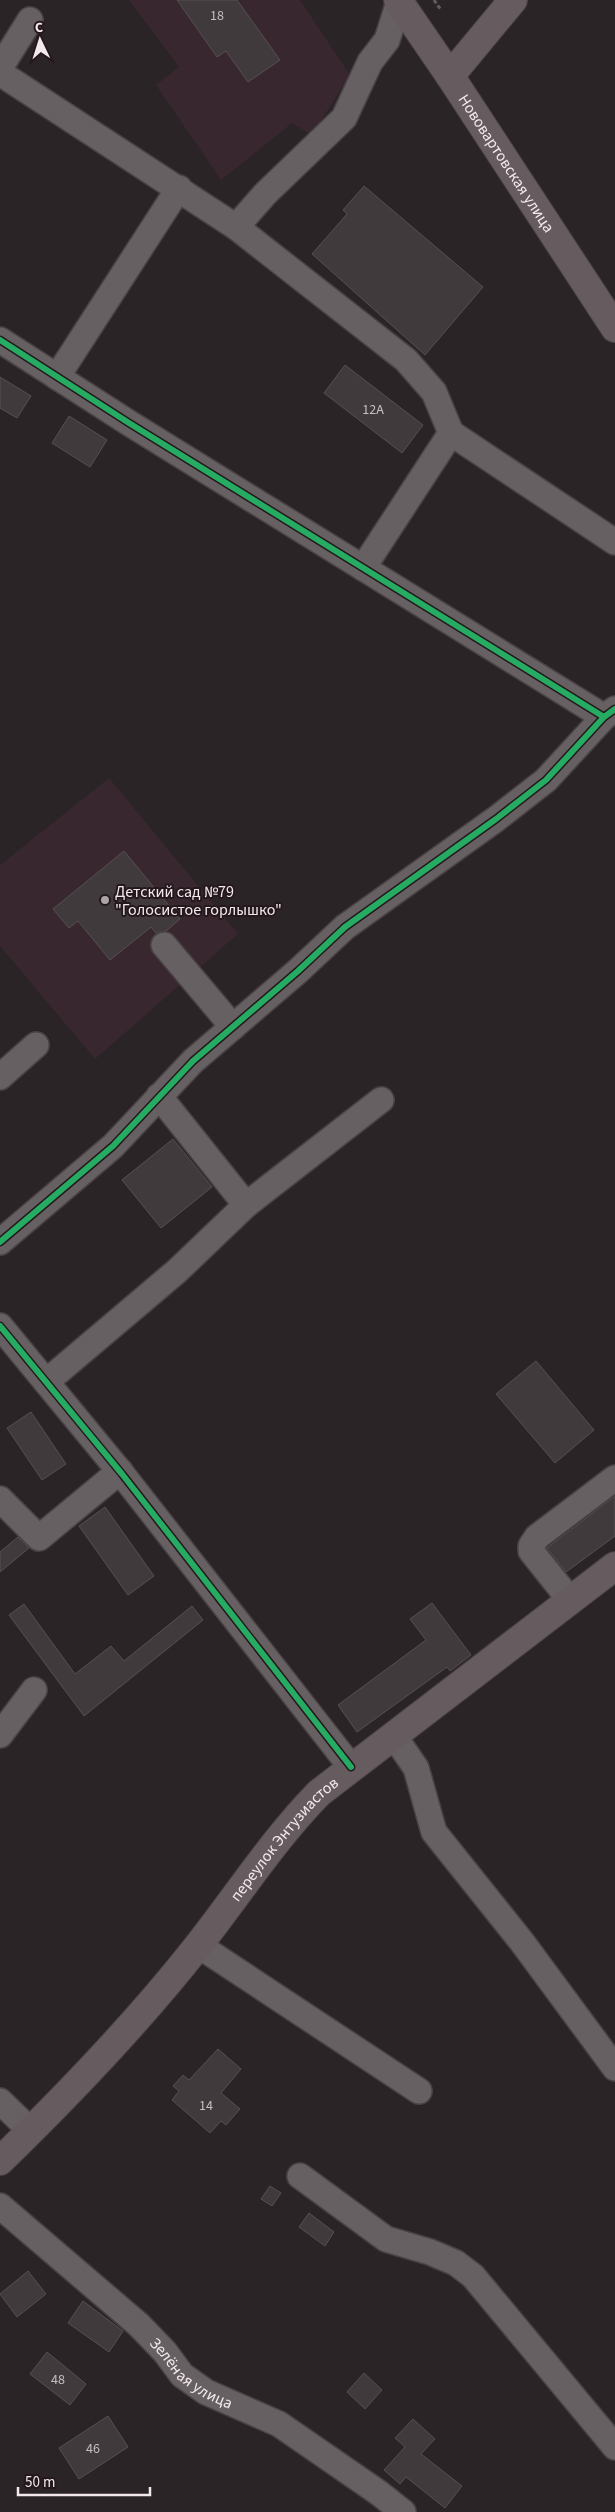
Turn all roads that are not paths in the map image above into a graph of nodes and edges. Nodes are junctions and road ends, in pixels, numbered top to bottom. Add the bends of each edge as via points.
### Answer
1 (513, 0) edge
2 (398, 1) edge
3 (30, 20) dead end
4 (0, 68) edge
5 (0, 73) edge
6 (450, 76) junction
7 (179, 188) junction
8 (236, 227) junction
9 (615, 328) edge
10 (0, 340) edge
11 (57, 377) junction
12 (451, 433) junction
13 (615, 542) edge
14 (363, 568) junction
15 (610, 713) edge
16 (164, 945) dead end
17 (232, 1027) junction
18 (36, 1045) dead end
19 (0, 1077) edge
20 (159, 1096) junction
21 (381, 1100) dead end
22 (246, 1205) junction
23 (0, 1242) edge
24 (0, 1326) edge
25 (46, 1382) junction
26 (120, 1472) junction
27 (615, 1478) edge
28 (0, 1499) edge
29 (615, 1566) edge
30 (570, 1600) junction
31 (34, 1690) dead end
32 (0, 1735) edge
33 (394, 1736) junction
34 (351, 1767) junction
35 (198, 1946) junction
36 (615, 2068) edge
37 (420, 2091) dead end
38 (0, 2101) edge
39 (31, 2131) junction
40 (0, 2161) edge
41 (300, 2176) dead end
42 (0, 2206) edge
43 (615, 2447) edge
44 (402, 2512) edge

1 - 6 main road
2 - 6 main road, Нововартовская улица
2 - 8 street via 387,40 370,62 344,118 265,194
3 - 4 street
5 - 7 street
6 - 9 main road, Нововартовская улица
7 - 8 street
7 - 11 street
8 - 12 street via 406,360 434,392
10 - 11 street
11 - 14 street
12 - 13 street
12 - 14 street
14 - 15 street
15 - 17 street via 546,780 346,927
16 - 17 street
17 - 20 street
18 - 19 street
20 - 22 street
20 - 23 street via 113,1146
21 - 22 street
22 - 25 street via 177,1271
24 - 25 street
25 - 26 street
26 - 28 street via 39,1538
26 - 34 street
27 - 30 street via 537,1537 531,1546 531,1551
29 - 30 main road, переулок Энтузиастов
30 - 33 main road, переулок Энтузиастов
31 - 32 street
33 - 34 main road, переулок Энтузиастов
33 - 36 street via 416,1768 434,1832 522,1942
34 - 35 main road, переулок Энтузиастов via 292,1821
35 - 37 street
35 - 39 main road, переулок Энтузиастов via 126,2030
38 - 39 street
39 - 40 main road, переулок Энтузиастов
41 - 43 street via 386,2239 448,2259 473,2276
42 - 44 street, Зелёная улица via 139,2325 182,2375 206,2392 278,2424 380,2493

